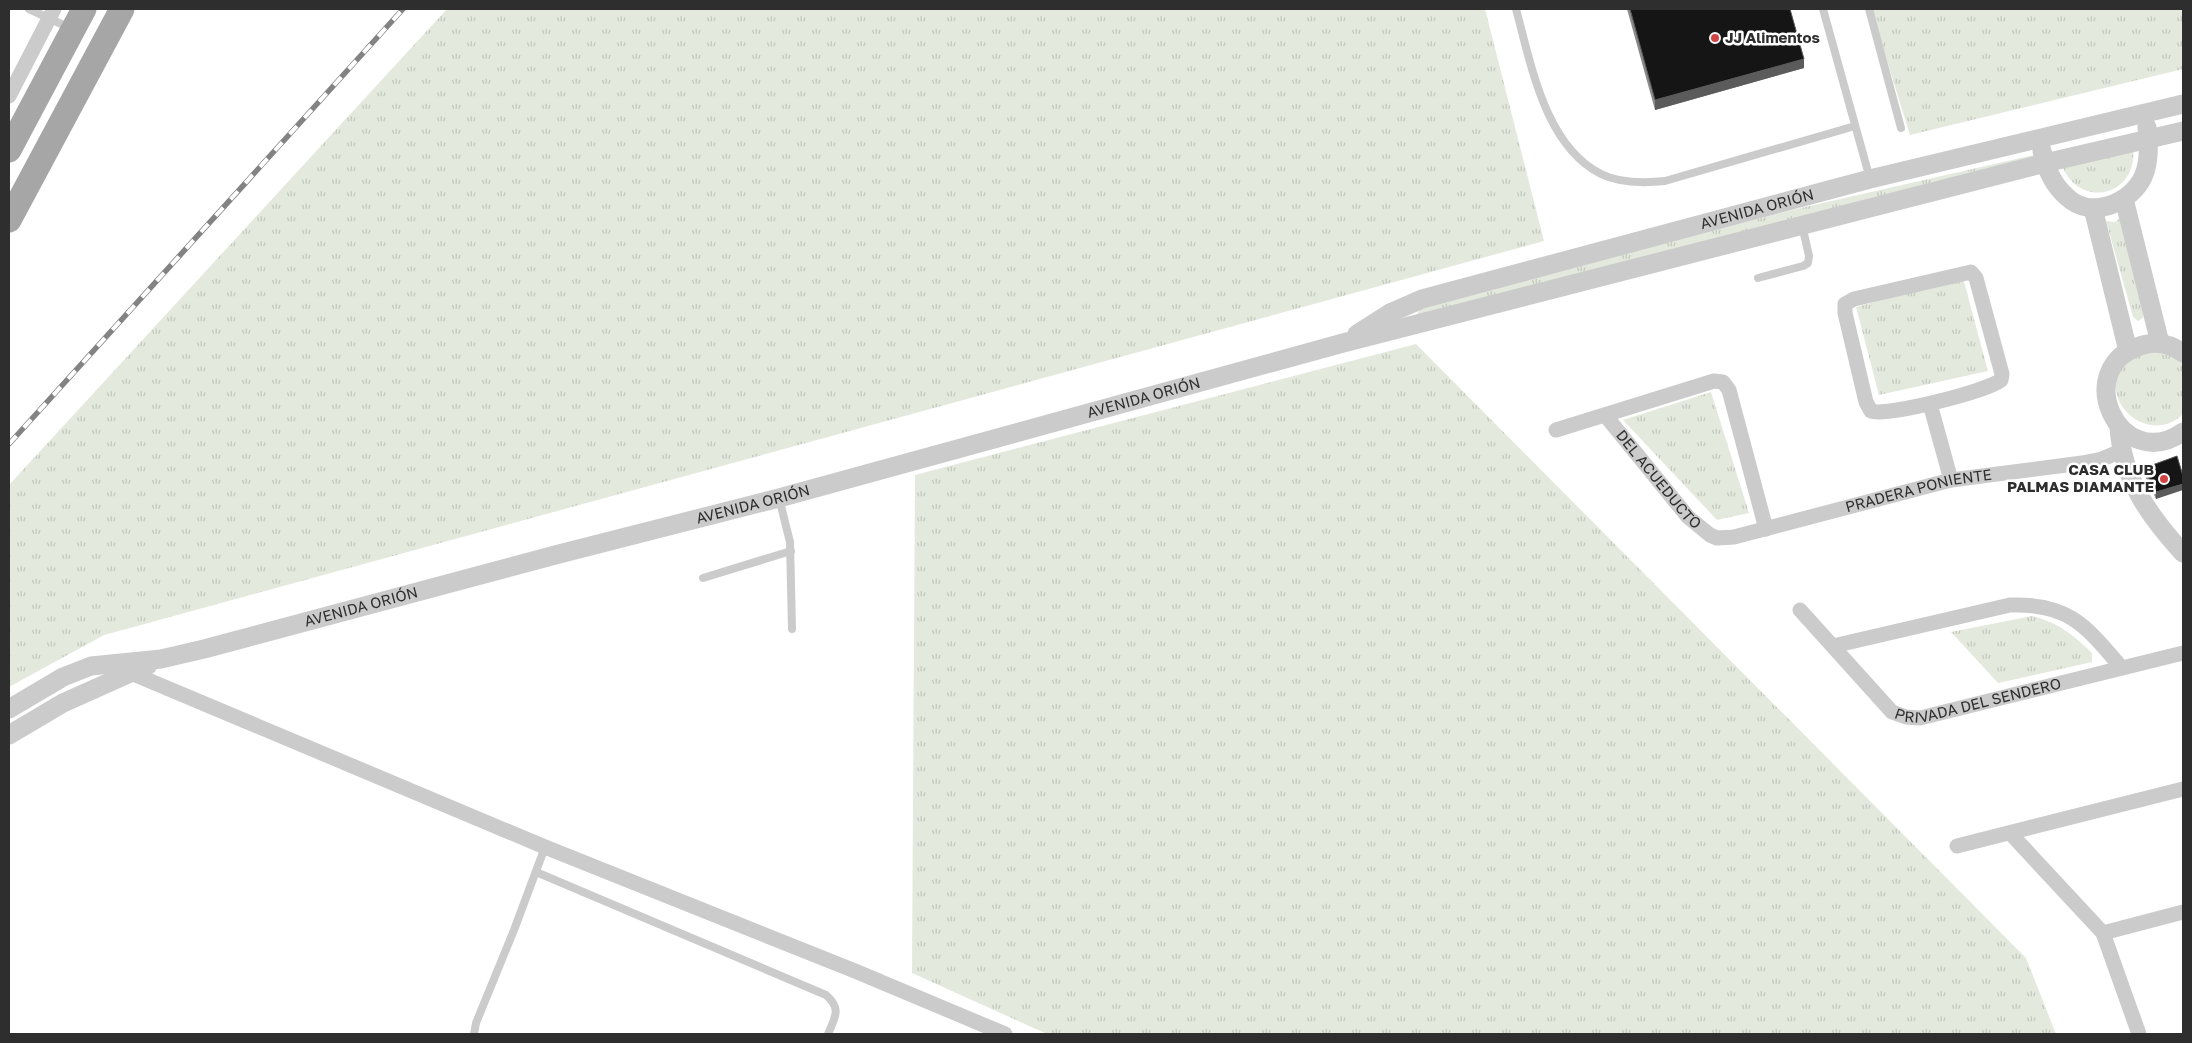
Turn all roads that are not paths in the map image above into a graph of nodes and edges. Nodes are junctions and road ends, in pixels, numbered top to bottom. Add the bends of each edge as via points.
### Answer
1 (29, 9) edge
2 (122, 9) edge
3 (1516, 9) edge
4 (1823, 9) edge
5 (1869, 9) edge
6 (52, 14) edge
7 (78, 19) edge
8 (9, 96) edge
9 (2183, 104) edge
10 (2146, 114) junction
11 (1855, 126) junction
12 (1901, 128) dead end
13 (2183, 131) edge
14 (2038, 138) junction
15 (2148, 139) junction
16 (9, 150) edge
17 (2045, 163) junction
18 (1870, 179) junction
19 (2124, 199) junction
20 (2093, 208) junction
21 (9, 220) edge
22 (1802, 226) junction
23 (1758, 278) dead end
24 (1343, 343) junction
25 (2160, 343) junction
26 (2128, 351) junction
27 (2183, 353) edge
28 (1930, 404) junction
29 (1605, 415) junction
30 (2118, 426) junction
31 (1556, 430) dead end
32 (2183, 432) edge
33 (2121, 451) junction
34 (1951, 480) junction
35 (779, 498) junction
36 (1766, 529) junction
37 (1717, 538) joint
38 (790, 551) junction
39 (2183, 553) edge
40 (703, 578) dead end
41 (1800, 610) dead end
42 (792, 628) dead end
43 (1833, 646) junction
44 (2183, 653) edge
45 (161, 659) junction
46 (110, 663) junction
47 (2121, 667) junction
48 (131, 673) junction
49 (9, 709) edge
50 (9, 735) edge
51 (2183, 789) edge
52 (2010, 833) junction
53 (1957, 846) dead end
54 (545, 847) junction
55 (536, 872) junction
56 (2183, 912) edge
57 (2103, 933) junction
58 (474, 1034) edge
59 (828, 1034) edge
60 (1004, 1034) edge
61 (2139, 1034) edge

1 - 6 lane
2 - 21 main road
3 - 11 lane via 1532,70 1554,128 1574,154 1601,174 1640,183 1665,181
4 - 11 lane
5 - 12 lane
6 - 7 lane
6 - 8 street
7 - 16 main road
9 - 10 street, AVENIDA ORIÓN
10 - 14 street, AVENIDA ORIÓN
10 - 15 street
11 - 18 lane
13 - 15 street, AVENIDA ORIÓN
14 - 17 street
14 - 18 street, AVENIDA ORIÓN
15 - 17 street, AVENIDA ORIÓN
15 - 19 street via 2144,175 2134,191
17 - 20 street via 2050,176 2068,198 2078,205
17 - 22 street, AVENIDA ORIÓN
18 - 24 street, AVENIDA ORIÓN via 1422,299 1390,313
19 - 20 street via 2106,207
19 - 25 street
20 - 26 street
22 - 23 lane via 1810,256 1808,263
22 - 24 street, AVENIDA ORIÓN
24 - 35 street, AVENIDA ORIÓN
25 - 26 street
25 - 27 street
26 - 30 street via 2115,363 2106,388 2106,402
28 - 28 street via 1879,413 1871,411 1866,402 1845,304 1854,299 1971,272 1976,278 2002,378 1997,383
28 - 34 street
29 - 31 street
29 - 36 street via 1714,381 1723,382 1729,390
29 - 37 street, DEL ACUEDUCTO via 1688,517
30 - 32 street via 2136,438 2153,442 2165,441
30 - 33 street
33 - 34 street, PRADERA PONIENTE via 2082,463
33 - 39 street via 2141,500
34 - 36 street, PRADERA PONIENTE
35 - 38 lane
35 - 45 street, AVENIDA ORIÓN
36 - 37 street, PRADERA PONIENTE
38 - 40 lane
38 - 42 lane
41 - 43 street, PRIVADA DEL SENDERO
43 - 47 street via 2010,605 2033,604 2054,609 2076,620 2090,631
43 - 47 street, PRIVADA DEL SENDERO via 1892,712 1913,718
44 - 47 street, PRIVADA DEL SENDERO
45 - 46 street, AVENIDA ORIÓN
45 - 48 street, AVENIDA ORIÓN
46 - 48 street
46 - 49 street, AVENIDA ORIÓN via 63,676
48 - 50 street, AVENIDA ORIÓN via 63,703
48 - 54 street
51 - 52 street
52 - 53 street
52 - 57 street
54 - 55 lane
54 - 60 street
55 - 58 lane
55 - 59 lane via 826,995 834,1002 836,1012
56 - 57 street
57 - 61 street

